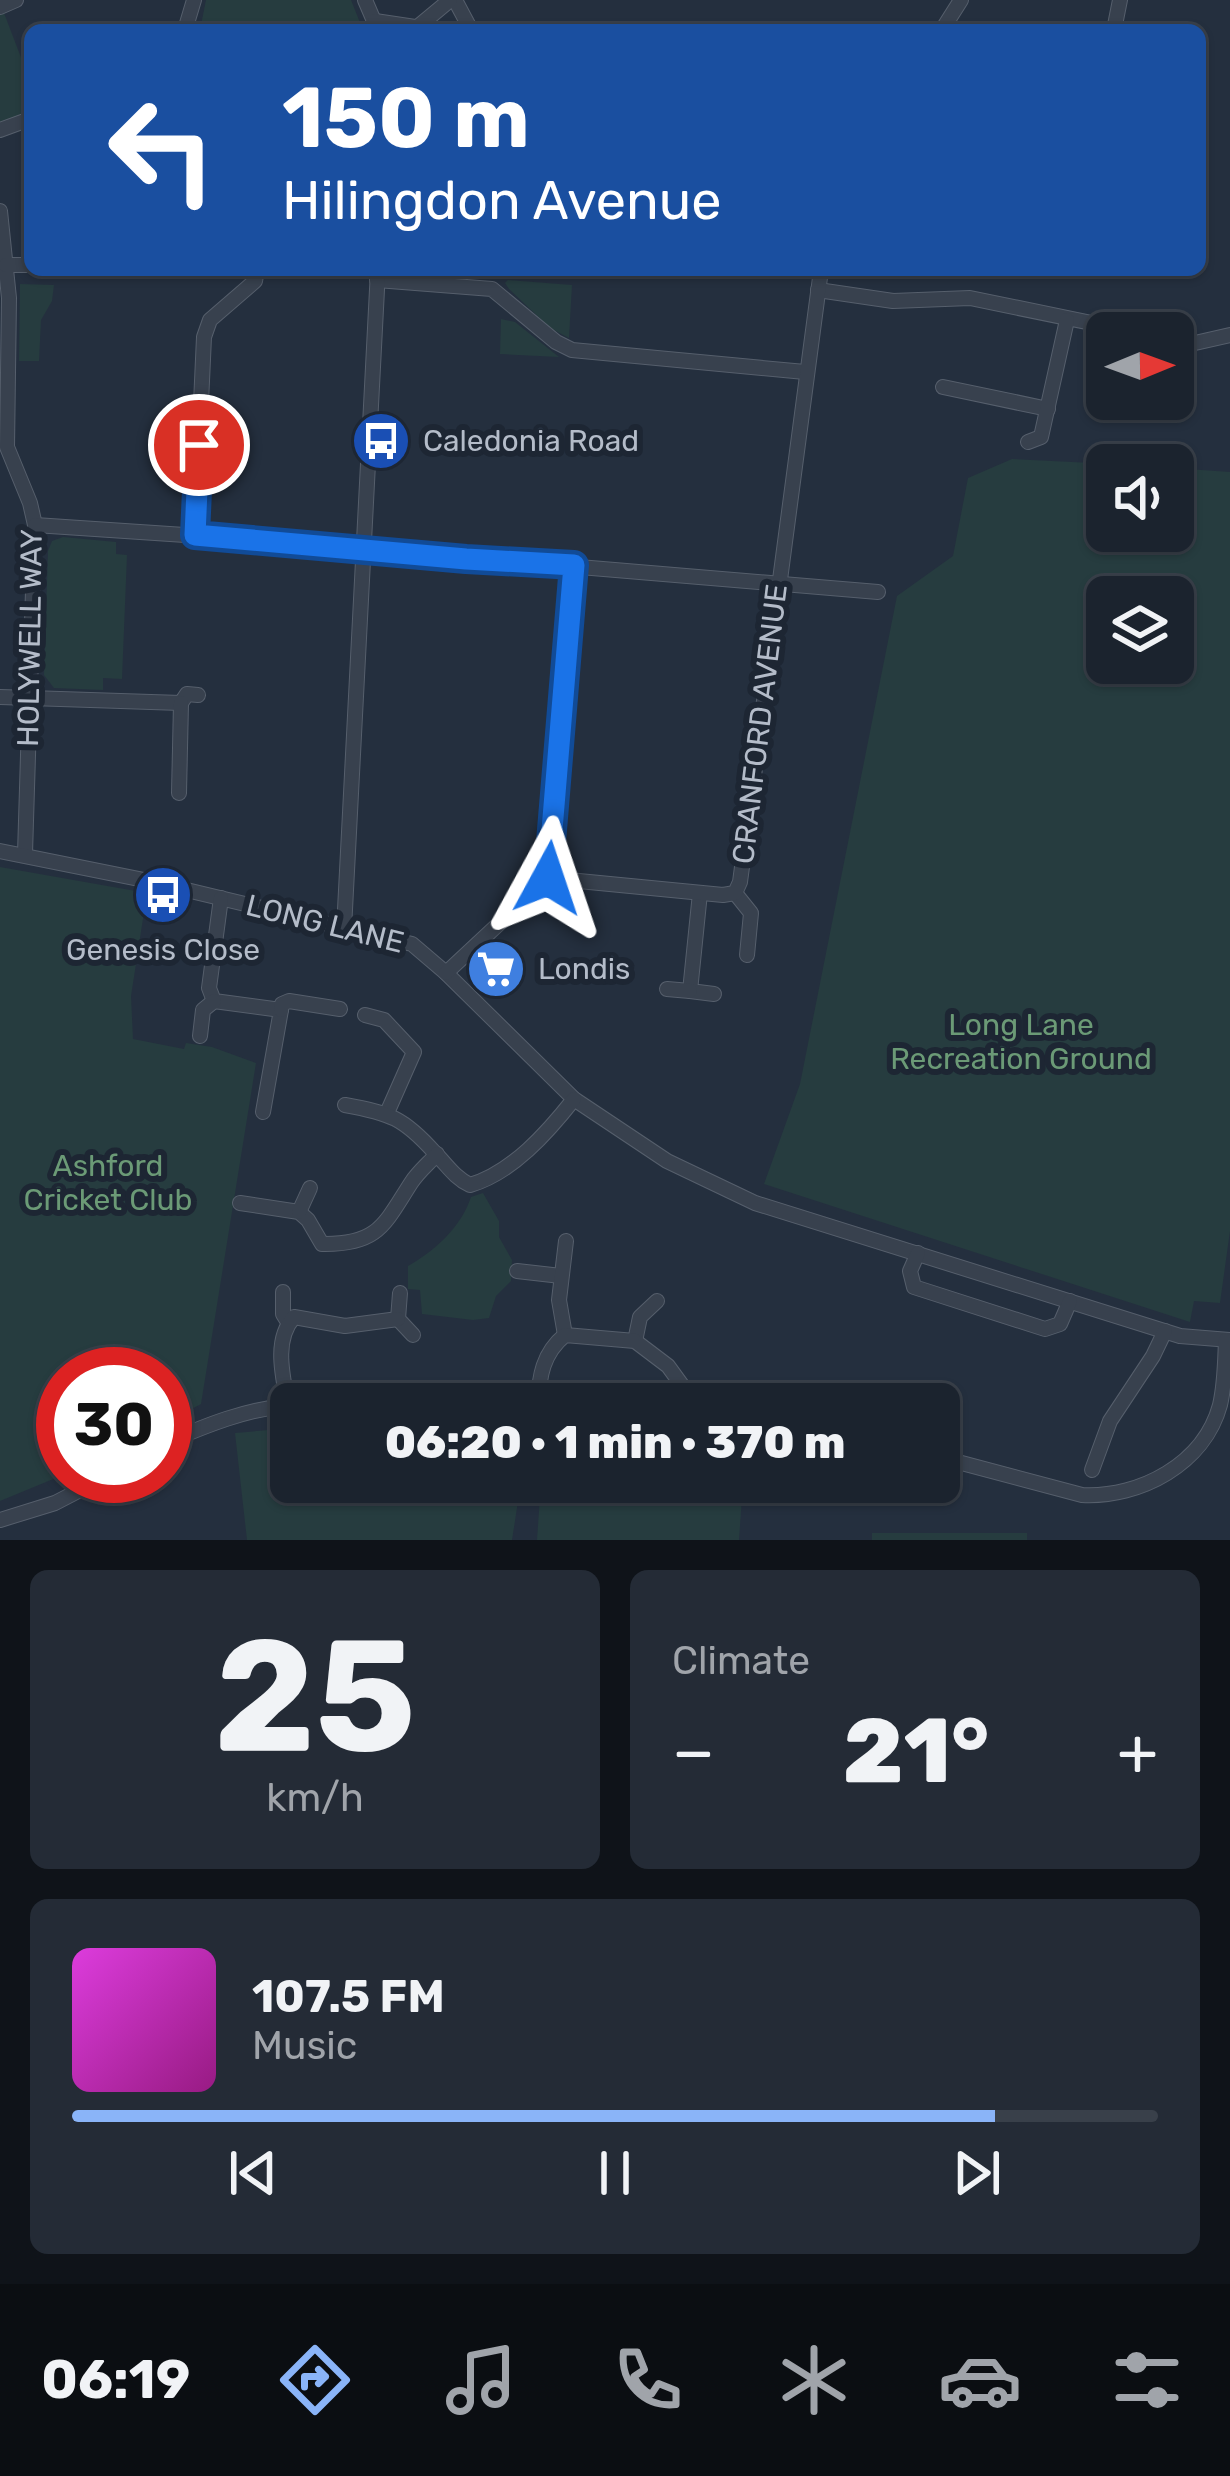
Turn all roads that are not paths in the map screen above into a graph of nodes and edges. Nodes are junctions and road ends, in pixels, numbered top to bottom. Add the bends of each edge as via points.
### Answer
1 (16, 0) edge
2 (453, 0) edge
3 (0, 7) edge
4 (422, 24) edge
5 (0, 211) edge
6 (6, 265) junction
7 (24, 266) edge
8 (256, 276) edge
9 (377, 276) edge
10 (385, 276) edge
11 (820, 276) edge
12 (818, 290) junction
13 (1066, 320) junction
14 (1086, 324) edge
15 (1230, 335) edge
16 (1194, 343) edge
17 (806, 372) junction
18 (944, 387) dead end
19 (969, 393) junction
20 (1048, 409) junction
21 (965, 412) dead end
22 (1028, 442) dead end
23 (35, 525) junction
24 (195, 535) junction
25 (362, 549) junction
26 (574, 565) junction
27 (779, 583) junction
28 (878, 592) dead end
29 (198, 695) dead end
30 (0, 697) edge
31 (31, 697) junction
32 (181, 703) junction
33 (179, 794) dead end
34 (0, 851) edge
35 (25, 854) junction
36 (548, 878) junction
37 (700, 892) junction
38 (735, 893) junction
39 (221, 898) junction
40 (344, 929) junction
41 (747, 955) dead end
42 (446, 974) junction
43 (667, 989) dead end
44 (690, 991) junction
45 (714, 994) dead end
46 (214, 1001) junction
47 (340, 1009) dead end
48 (281, 1010) junction
49 (365, 1015) dead end
50 (200, 1036) dead end
51 (434, 1049) dead end
52 (414, 1052) junction
53 (574, 1099) junction
54 (345, 1106) dead end
55 (263, 1112) dead end
56 (388, 1113) junction
57 (437, 1154) junction
58 (310, 1188) dead end
59 (240, 1203) dead end
60 (299, 1212) junction
61 (566, 1241) dead end
62 (918, 1253) junction
63 (517, 1271) dead end
64 (562, 1276) junction
65 (283, 1292) dead end
66 (400, 1293) dead end
67 (1070, 1300) junction
68 (657, 1301) dead end
69 (398, 1319) junction
70 (288, 1322) junction
71 (1165, 1330) junction
72 (413, 1335) dead end
73 (565, 1335) junction
74 (635, 1340) junction
75 (1228, 1340) edge
76 (286, 1383) edge
77 (541, 1383) edge
78 (680, 1383) edge
79 (270, 1407) edge
80 (192, 1431) edge
81 (960, 1463) edge
82 (1093, 1470) dead end
83 (55, 1503) edge
84 (0, 1520) edge

1 - 3 street
2 - 4 street
5 - 6 street, HOLYWELL WAY
6 - 7 street
6 - 23 street, HOLYWELL WAY via 8,446
8 - 24 street via 203,337
9 - 25 street
10 - 17 street via 492,289 572,350
11 - 12 street, CRANFORD AVENUE
12 - 13 street via 892,301 970,298
12 - 17 street, CRANFORD AVENUE
13 - 14 street
13 - 20 street
15 - 16 street
17 - 27 street, CRANFORD AVENUE
18 - 19 street
19 - 20 street
19 - 21 street
20 - 22 street via 1041,437
23 - 24 street
23 - 31 street, HOLYWELL WAY
24 - 25 street
25 - 26 street
25 - 40 street
26 - 27 street
26 - 36 street
27 - 28 street
27 - 38 street, CRANFORD AVENUE
29 - 32 street
30 - 31 street
31 - 32 street
31 - 35 street, HOLYWELL WAY
32 - 33 street
34 - 35 street, LONG LANE
35 - 39 street, LONG LANE
36 - 37 street, CRANFORD AVENUE
36 - 42 street
37 - 38 street, CRANFORD AVENUE
37 - 44 street
38 - 41 street via 751,913
39 - 40 street, LONG LANE
39 - 46 street
40 - 42 street, LONG LANE via 412,944
42 - 53 street, LONG LANE
43 - 44 street
44 - 45 street
46 - 48 street
46 - 50 street via 203,1010
47 - 48 street via 289,1000
48 - 55 street
49 - 52 street via 384,1020
51 - 52 street
52 - 56 street
53 - 57 street via 544,1137 478,1183 462,1181
53 - 62 street, LONG LANE via 712,1184
54 - 56 street
56 - 57 street
57 - 60 street via 390,1220 347,1244 322,1244
58 - 60 street
59 - 60 street
61 - 64 street
62 - 67 street, LONG LANE
62 - 67 street via 914,1288 1045,1329 1060,1324
63 - 64 street
64 - 73 street
65 - 70 street
66 - 69 street
67 - 71 street, LONG LANE
68 - 74 street via 640,1317
69 - 70 street
69 - 72 street
70 - 76 street
71 - 75 street, LONG LANE
71 - 82 street via 1110,1421
73 - 74 street
73 - 77 street via 543,1364
74 - 78 street
75 - 81 street via 1208,1435 1146,1484 1082,1495
79 - 80 street
83 - 84 street

